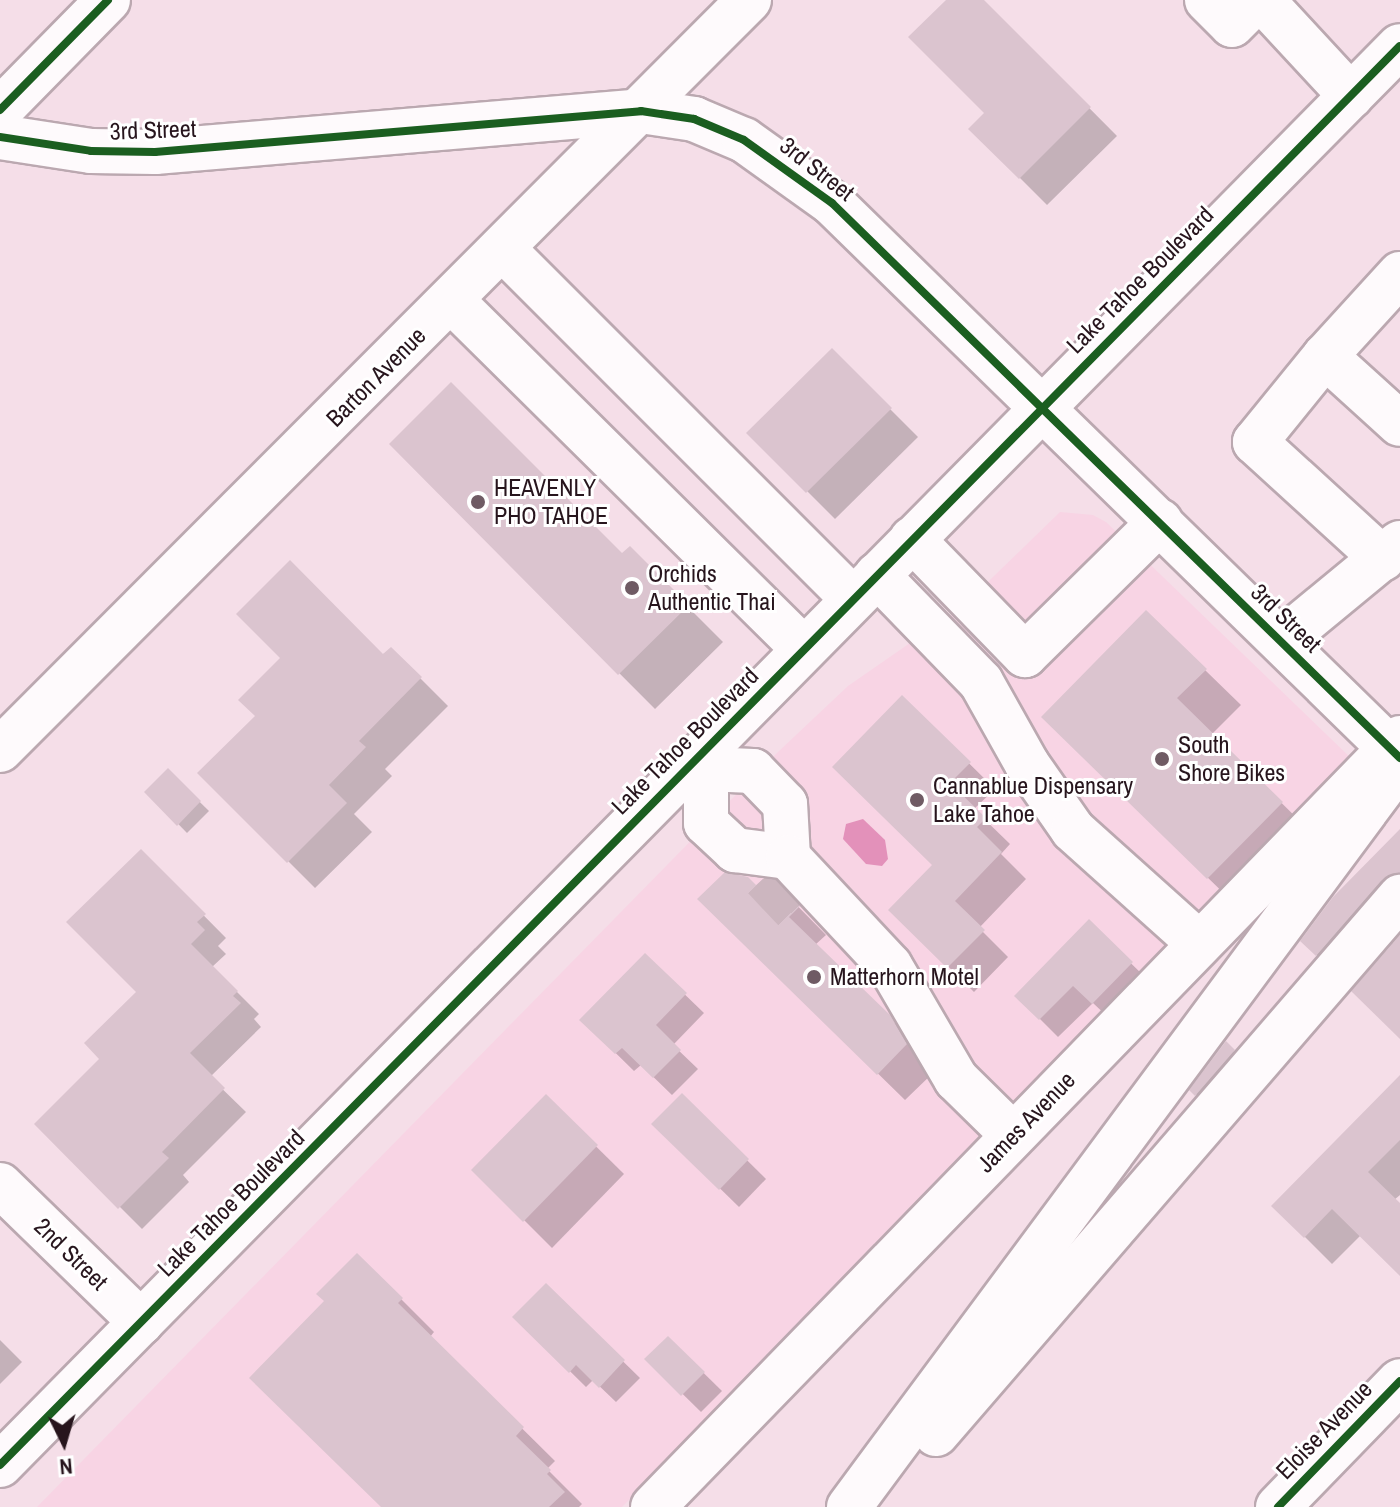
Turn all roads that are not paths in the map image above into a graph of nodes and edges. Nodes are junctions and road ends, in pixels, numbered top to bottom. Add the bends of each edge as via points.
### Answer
1 (108, 0) edge
2 (749, 0) edge
3 (1207, 0) edge
4 (1259, 0) edge
5 (1400, 46) edge
6 (1351, 96) junction
7 (0, 110) edge
8 (641, 111) junction
9 (0, 137) edge
10 (503, 249) junction
11 (1400, 274) edge
12 (452, 301) junction
13 (1325, 356) junction
14 (1042, 406) junction
15 (1400, 424) edge
16 (1160, 522) junction
17 (912, 539) junction
18 (1391, 551) edge
19 (865, 587) junction
20 (1281, 641) junction
21 (804, 649) junction
22 (0, 750) edge
23 (1398, 759) edge
24 (700, 765) junction
25 (762, 861) junction
26 (1400, 897) edge
27 (795, 911) tunnel mouth
28 (841, 913) junction
29 (1199, 943) junction
30 (1013, 1135) junction
31 (0, 1185) edge
32 (141, 1322) junction
33 (1400, 1381) edge
34 (0, 1465) edge
35 (653, 1507) edge
36 (850, 1507) edge
37 (873, 1507) edge
38 (1278, 1507) edge

1 - 7 main road
2 - 8 main road, Barton Avenue
3 - 4 main road via 1232,25
4 - 6 main road
5 - 6 main road, Lake Tahoe Boulevard
6 - 14 main road, Lake Tahoe Boulevard
8 - 9 main road, 3rd Street via 155,152 91,151
8 - 10 main road, Barton Avenue
8 - 14 main road, 3rd Street via 694,119 744,140 792,171
10 - 12 main road, Barton Avenue
10 - 19 main road
11 - 13 main road
12 - 21 main road
12 - 22 main road, Barton Avenue
13 - 15 main road
13 - 18 main road via 1255,442
14 - 16 main road, 3rd Street
14 - 17 main road, Lake Tahoe Boulevard
16 - 17 main road via 1025,655
16 - 20 main road, 3rd Street
17 - 19 main road, Lake Tahoe Boulevard
18 - 20 main road
19 - 21 main road, Lake Tahoe Boulevard
19 - 29 main road via 981,682 1027,764 1073,830
20 - 23 main road, 3rd Street
21 - 24 main road, Lake Tahoe Boulevard
23 - 29 main road, James Avenue
23 - 36 main road
24 - 25 main road via 706,823
24 - 25 main road via 753,771 785,804
24 - 32 main road, Lake Tahoe Boulevard
25 - 28 main road
26 - 37 main road
27 - 28 main road
28 - 30 main road via 890,966 956,1079
29 - 30 main road, James Avenue
30 - 35 main road, James Avenue
31 - 32 main road, 2nd Street
32 - 34 main road, Lake Tahoe Boulevard
33 - 38 main road, Eloise Avenue

